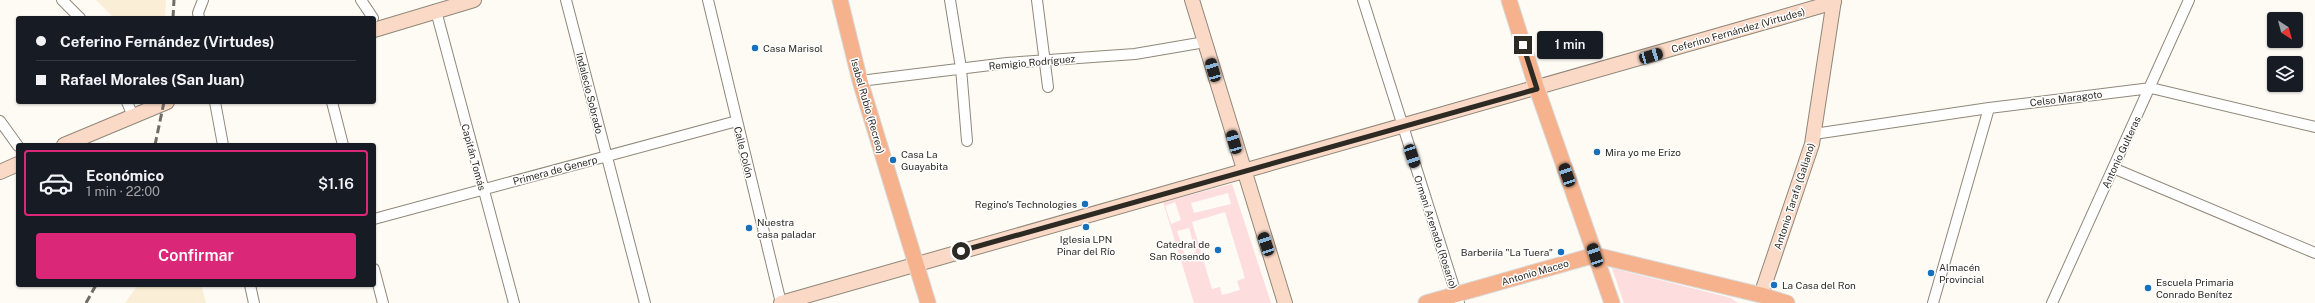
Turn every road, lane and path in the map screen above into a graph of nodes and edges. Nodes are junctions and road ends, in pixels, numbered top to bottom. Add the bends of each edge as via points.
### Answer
1 (62, 0) edge
2 (203, 0) edge
3 (361, 0) edge
4 (474, 0) edge
5 (566, 0) edge
6 (708, 0) edge
7 (840, 0) edge
8 (950, 0) edge
9 (1037, 0) edge
10 (1192, 0) edge
11 (1363, 0) edge
12 (1509, 0) edge
13 (2189, 0) edge
14 (1836, 1) edge
15 (436, 11) junction
16 (78, 16) edge
17 (199, 16) edge
18 (370, 16) edge
19 (376, 24) edge
20 (1205, 42) junction
21 (1046, 60) junction
22 (961, 68) junction
23 (860, 81) junction
24 (1048, 87) dead end
25 (2151, 88) junction
26 (1537, 89) junction
27 (128, 104) edge
28 (161, 104) edge
29 (215, 104) edge
30 (333, 104) edge
31 (1989, 108) junction
32 (133, 116) junction
33 (0, 121) edge
34 (737, 121) junction
35 (1403, 127) junction
36 (2315, 127) edge
37 (1814, 134) junction
38 (967, 141) dead end
39 (16, 143) edge
40 (69, 143) edge
41 (223, 143) edge
42 (342, 143) edge
43 (606, 156) junction
44 (16, 165) edge
45 (2113, 168) junction
46 (1242, 170) junction
47 (0, 172) edge
48 (483, 190) junction
49 (376, 218) edge
50 (2315, 253) edge
51 (1595, 255) junction
52 (916, 264) junction
53 (376, 278) edge
54 (250, 287) edge
55 (1457, 299) edge
56 (1763, 299) edge
57 (254, 303) edge
58 (382, 303) edge
59 (514, 303) edge
60 (645, 303) edge
61 (781, 303) edge
62 (928, 303) edge
63 (1285, 303) edge
64 (1426, 303) edge
65 (1612, 303) edge
66 (1787, 303) edge
67 (1932, 303) edge
68 (2052, 303) edge

1 - 16 street
2 - 17 street
3 - 18 street
4 - 15 street
5 - 43 street, Indalecio Sobrado
6 - 34 street, Calle Colón
7 - 23 main road, Isabel Rubio (Recreo)
8 - 22 street
9 - 21 street
10 - 20 street
11 - 35 street, Ormani Arenado (Rosario)
12 - 26 main road
13 - 25 street, Antonio Gulteras
14 - 26 street, Ceferino Fernández (Virtudes)
14 - 37 street, Antonio Tarafa (Galiano)
15 - 19 street
15 - 48 street, Capitán Tomás
20 - 21 street, Remigio Rodríguez via 1135,54
20 - 46 street
21 - 22 street, Remigio Rodríguez
21 - 24 street
22 - 23 street, Remigio Rodríguez
22 - 38 street
23 - 52 main road, Isabel Rubio (Recreo)
25 - 31 street, Celso Maragoto
25 - 36 street, Celso Maragoto
25 - 45 street, Antonio Gulteras
26 - 35 street, Ceferino Fernández (Virtudes)
26 - 51 main road
27 - 32 street
28 - 32 street
29 - 41 street
30 - 42 street
31 - 37 street, Celso Maragoto
31 - 67 street
32 - 40 street
33 - 39 street
34 - 43 street, Primera de Generp
34 - 61 street, Calle Colón
35 - 46 street, Ceferino Fernández (Virtudes)
35 - 55 street, Ormani Arenado (Rosario)
37 - 56 street, Antonio Tarafa (Galiano)
43 - 48 street, Primera de Generp
43 - 60 street, Indalecio Sobrado
44 - 47 street
45 - 50 street
45 - 68 street, Antonio Gulteras
46 - 52 street, Ceferino Fernández (Virtudes)
46 - 63 street
48 - 49 street, Primera de Generp
48 - 59 street, Capitán Tomás
51 - 55 main road, Antonio Maceo
51 - 56 main road, Antonio Maceo
51 - 65 main road
52 - 61 street, Ceferino Fernández (Virtudes)
52 - 62 main road, Isabel Rubio (Recreo)
53 - 58 street
54 - 57 street
55 - 64 main road, Antonio Maceo
56 - 66 main road, Antonio Maceo

